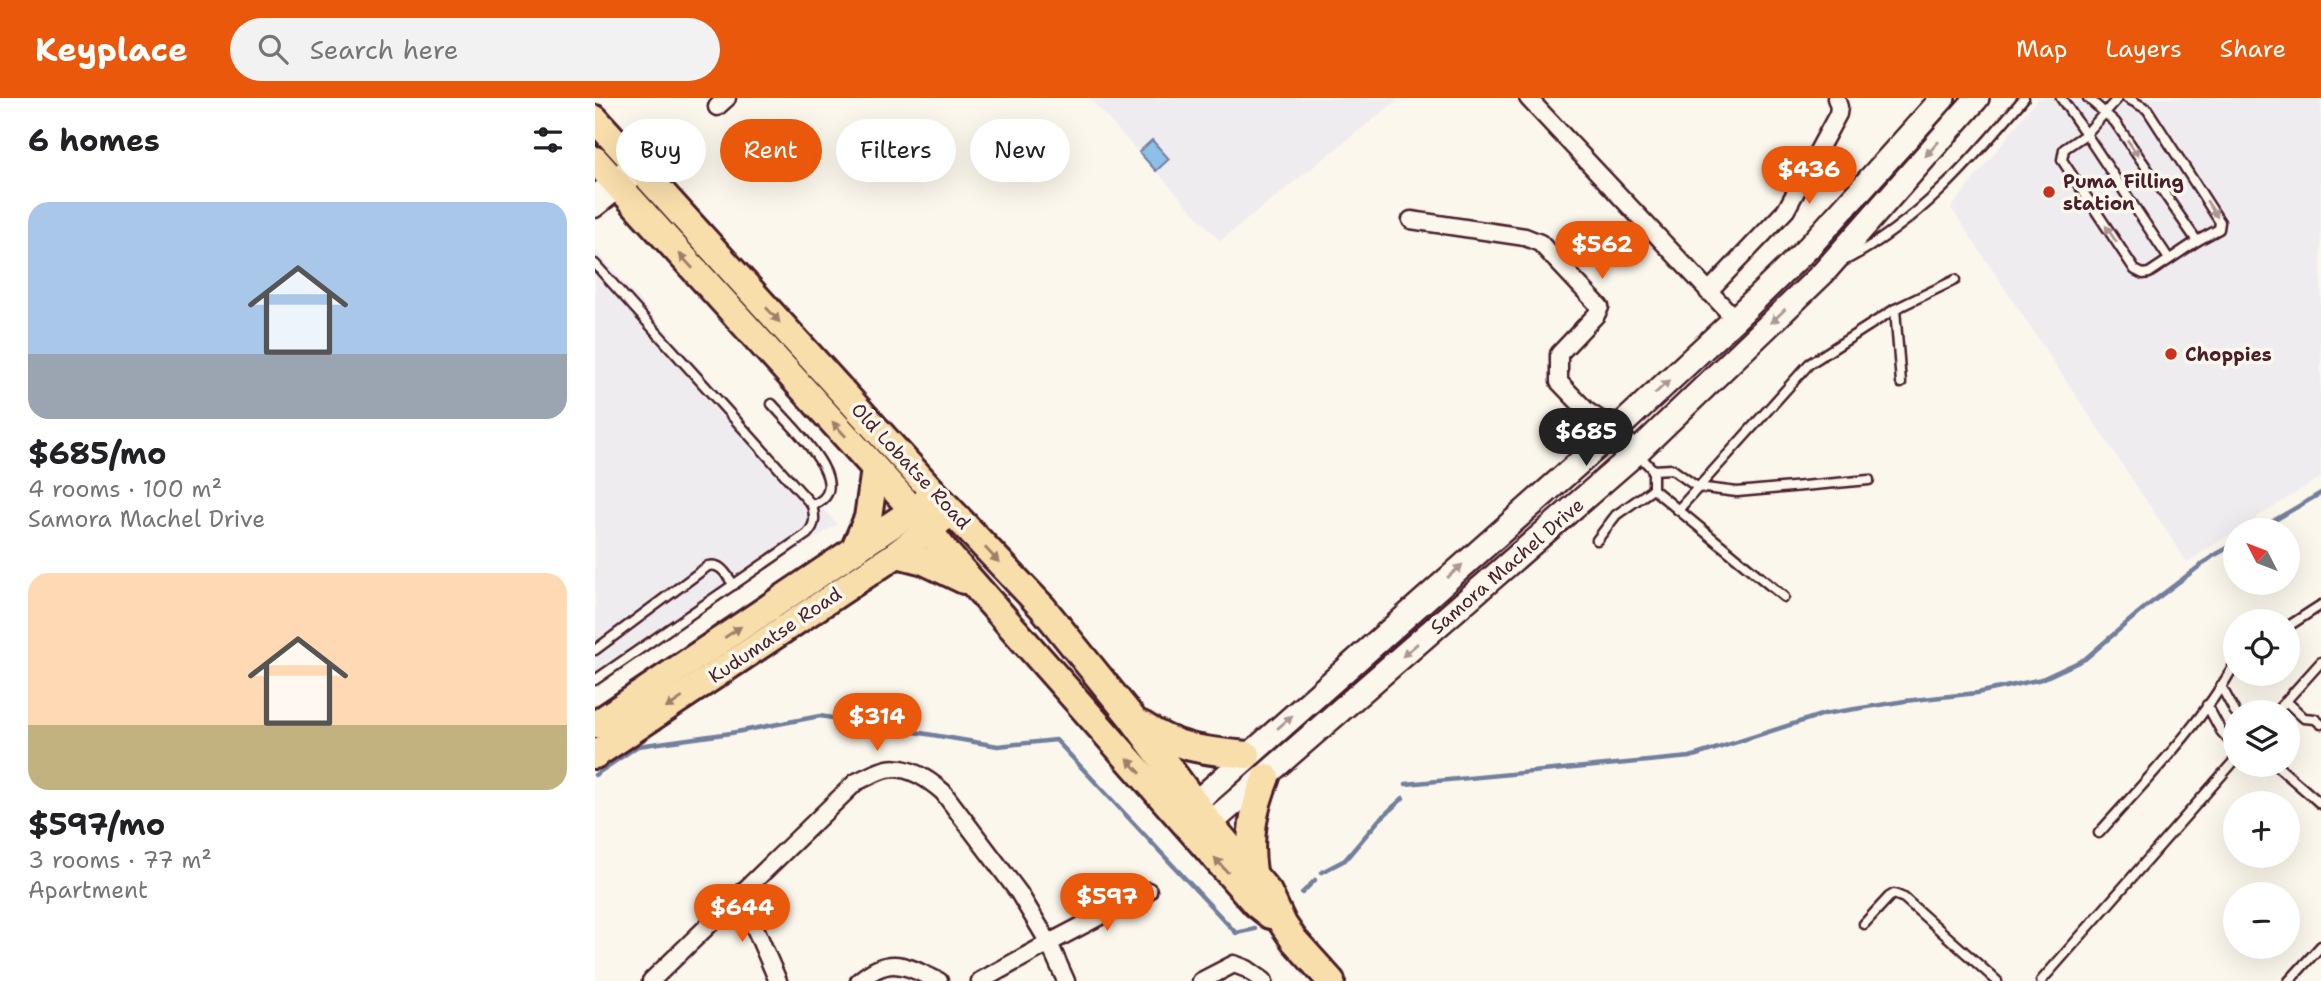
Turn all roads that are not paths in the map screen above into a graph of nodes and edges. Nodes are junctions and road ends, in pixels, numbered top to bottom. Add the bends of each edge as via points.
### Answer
1 (1528, 98) edge
2 (1836, 98) edge
3 (1943, 98) edge
4 (1977, 98) edge
5 (2024, 98) edge
6 (2061, 98) edge
7 (2088, 98) edge
8 (2118, 98) edge
9 (2127, 98) edge
10 (2106, 112) junction
11 (595, 119) edge
12 (2086, 134) junction
13 (616, 142) edge
14 (606, 181) edge
15 (652, 182) edge
16 (595, 209) edge
17 (1411, 220) dead end
18 (2196, 241) junction
19 (2168, 259) junction
20 (595, 264) edge
21 (1823, 272) junction
22 (1955, 280) dead end
23 (1708, 292) junction
24 (1895, 309) junction
25 (1735, 319) junction
26 (1901, 383) dead end
27 (772, 404) dead end
28 (1616, 430) junction
29 (1645, 461) junction
30 (875, 469) junction
31 (1868, 480) dead end
32 (1697, 487) junction
33 (1653, 489) junction
34 (944, 504) junction
35 (812, 505) junction
36 (1678, 510) junction
37 (920, 519) junction
38 (1597, 540) dead end
39 (853, 551) junction
40 (897, 554) junction
41 (733, 585) junction
42 (975, 586) junction
43 (1784, 597) dead end
44 (2321, 605) edge
45 (2300, 619) edge
46 (595, 650) edge
47 (2321, 662) edge
48 (595, 680) edge
49 (2223, 683) edge
50 (2221, 686) junction
51 (2229, 700) edge
52 (2287, 700) edge
53 (2207, 705) junction
54 (2300, 714) edge
55 (1132, 718) junction
56 (2321, 724) edge
57 (595, 725) edge
58 (2223, 733) edge
59 (595, 755) edge
60 (1247, 755) junction
61 (2223, 774) edge
62 (1266, 777) junction
63 (2290, 777) edge
64 (2321, 804) edge
65 (1195, 821) junction
66 (2099, 833) dead end
67 (1253, 872) junction
68 (1148, 891) dead end
69 (740, 893) junction
70 (1283, 924) junction
71 (1864, 924) dead end
72 (1049, 943) junction
73 (2321, 946) edge
74 (651, 981) edge
75 (778, 981) edge
76 (859, 981) edge
77 (939, 981) edge
78 (981, 981) edge
79 (1066, 981) edge
80 (1201, 981) edge
81 (1264, 981) edge
82 (1331, 981) edge
83 (1997, 981) edge
84 (2041, 981) edge
85 (2289, 981) edge

1 - 23 street
2 - 23 street via 1837,114 1786,209
3 - 25 main road, Samora Machel Drive via 1808,248
4 -> 21 main road, Samora Machel Drive
5 - 21 lane via 1975,157 1934,196 1870,248
6 - 12 lane
7 - 10 lane
8 - 10 lane
9 -> 18 lane via 2147,110 2220,222 2219,229
10 - 12 lane
10 -> 18 lane
11 - 13 main road, Old Lobatse Road
12 - 19 lane
19 -> 12 lane via 2149,273 2135,270 2062,160 2064,149
14 - 16 street
30 -> 14 main road, Old Lobatse Road
15 -> 34 main road, Old Lobatse Road
17 - 28 street via 1525,237 1550,253 1600,307 1559,354 1559,382 1587,411
18 - 19 lane
20 - 35 lane
21 -> 29 main road, Samora Machel Drive
22 - 24 lane
23 - 25 street
24 - 26 lane
24 - 32 lane via 1809,364
28 -> 25 main road, Samora Machel Drive
27 - 35 lane via 824,465 829,493
28 - 29 street
60 -> 28 main road, Samora Machel Drive
29 - 32 lane via 1672,469
29 - 33 lane
29 -> 62 main road, Samora Machel Drive
30 - 37 main road, Old Lobatse Road
30 - 39 main road via 868,517
31 - 32 lane via 1737,492
32 - 36 lane
33 - 36 lane
33 - 38 lane via 1616,515
34 - 37 main road, Kudumatse Road
34 -> 55 main road, Old Lobatse Road via 1043,608
35 - 41 lane via 814,527
36 - 43 lane
37 - 39 main road, Kudumatse Road
37 - 40 main road, Kudumatse Road
37 - 42 main road, Old Lobatse Road
57 -> 39 main road, Kudumatse Road
40 - 42 main road via 938,567
40 -> 59 main road, Kudumatse Road
41 - 46 lane via 720,566 708,566
41 - 48 lane
65 -> 42 main road, Old Lobatse Road
44 - 45 lane
47 - 52 lane
49 - 50 lane
50 - 51 lane
50 - 53 lane
53 - 58 lane
53 - 66 lane
54 - 56 lane
55 - 60 main road via 1175,744
55 - 65 main road, Old Lobatse Road
60 - 65 main road, Samora Machel Drive
61 - 84 lane
62 - 65 main road, Samora Machel Drive
62 - 67 main road via 1253,814
63 - 64 lane
65 - 67 main road
70 -> 65 main road via 1257,904
67 - 70 main road
68 - 72 street
69 - 72 street via 856,782 886,769 901,768 943,792 1019,894
69 - 74 street
69 - 75 street
70 - 82 main road
71 - 83 lane via 1894,894
72 - 78 street
72 - 79 street
73 - 85 lane
76 - 77 street via 894,964
80 - 81 street via 1234,964

